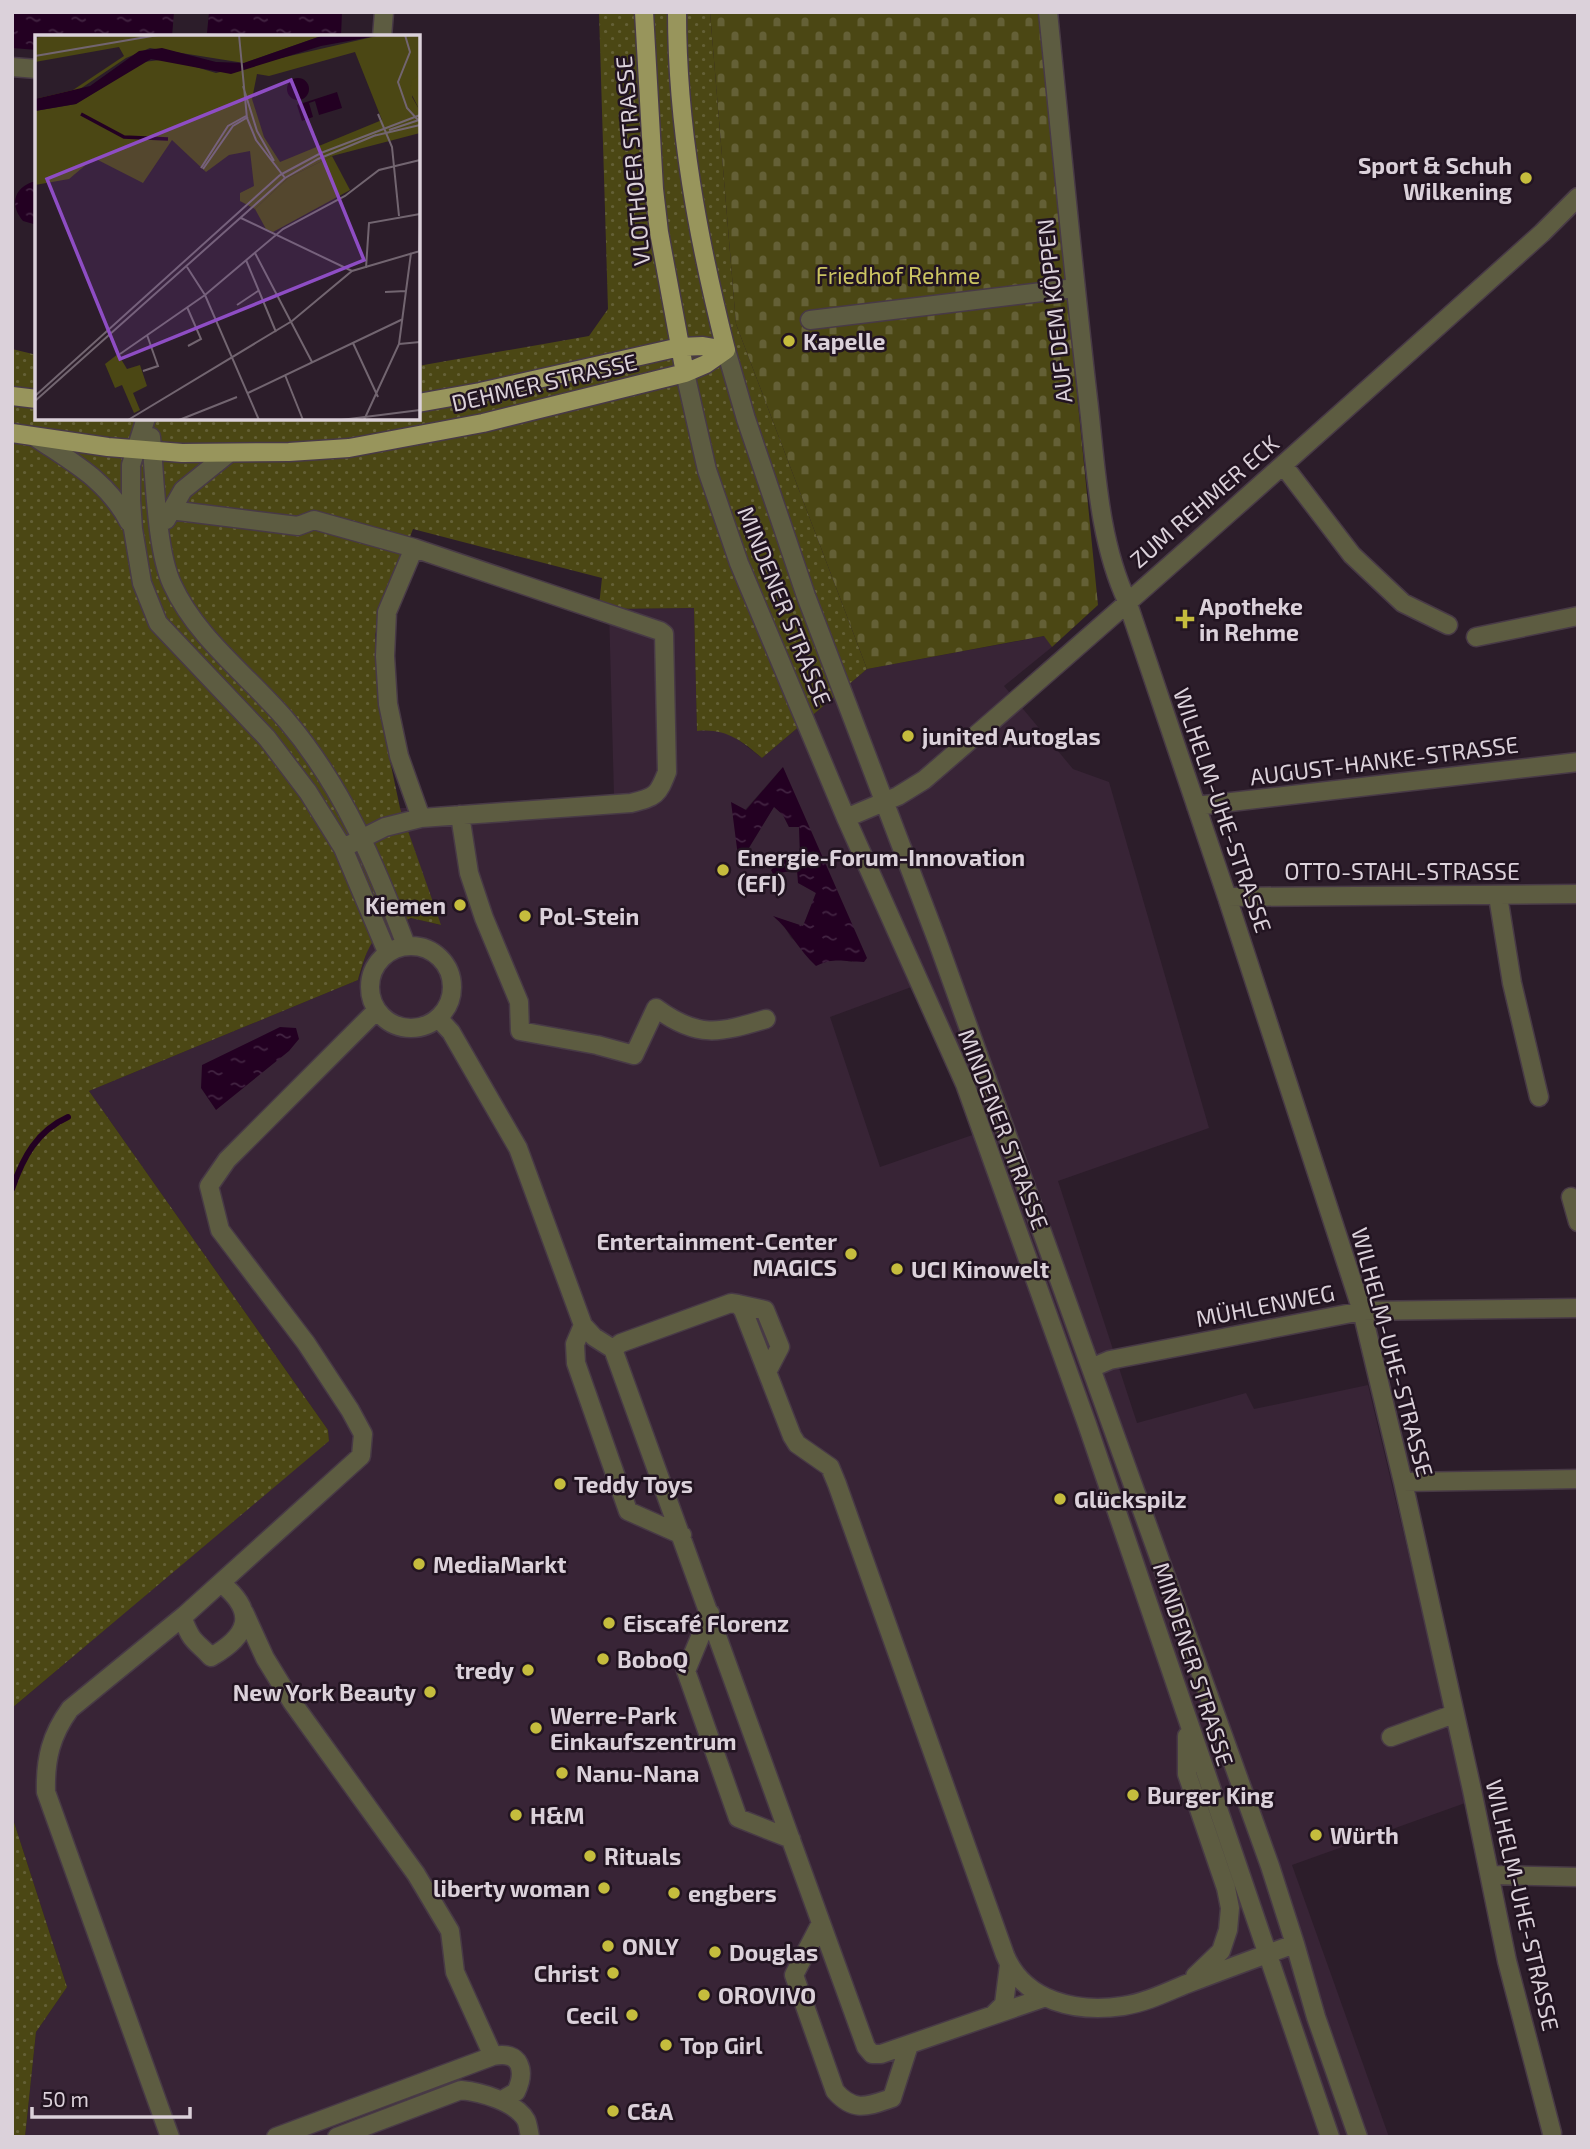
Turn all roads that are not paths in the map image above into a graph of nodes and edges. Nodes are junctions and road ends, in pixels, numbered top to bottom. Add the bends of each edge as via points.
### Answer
1 (384, 12) edge
2 (644, 12) edge
3 (677, 12) edge
4 (1048, 12) edge
5 (382, 35) edge
6 (12, 67) edge
7 (35, 69) edge
8 (1578, 197) edge
9 (1075, 288) junction
10 (810, 320) dead end
11 (680, 347) junction
12 (726, 350) junction
13 (685, 373) junction
14 (12, 396) edge
15 (35, 399) edge
16 (420, 403) edge
17 (147, 420) edge
18 (12, 433) edge
19 (35, 437) junction
20 (144, 450) junction
21 (229, 453) junction
22 (1283, 465) junction
23 (170, 510) junction
24 (132, 529) junction
25 (161, 533) junction
26 (414, 548) junction
27 (1127, 601) junction
28 (1578, 616) edge
29 (1448, 625) dead end
30 (1476, 636) dead end
31 (1578, 762) edge
32 (884, 802) junction
33 (1196, 806) junction
34 (460, 815) junction
35 (421, 818) junction
36 (846, 818) junction
37 (362, 837) junction
38 (343, 848) junction
39 (1578, 894) edge
40 (1498, 896) junction
41 (1227, 897) junction
42 (407, 945) junction
43 (387, 952) junction
44 (377, 1010) junction
45 (438, 1018) junction
46 (766, 1019) dead end
47 (1539, 1097) dead end
48 (1571, 1197) dead end
49 (1578, 1222) edge
50 (1578, 1308) edge
51 (1362, 1311) junction
52 (583, 1325) junction
53 (613, 1349) junction
54 (1091, 1368) junction
55 (1578, 1479) edge
56 (1403, 1482) junction
57 (682, 1535) junction
58 (221, 1583) junction
59 (244, 1612) junction
60 (709, 1613) junction
61 (185, 1615) junction
62 (1454, 1714) junction
63 (1187, 1722) junction
64 (1391, 1737) dead end
65 (791, 1839) junction
66 (1490, 1875) junction
67 (1578, 1877) edge
68 (821, 1923) junction
69 (1295, 1944) junction
70 (1267, 1954) junction
71 (1009, 1965) junction
72 (1181, 1987) junction
73 (1043, 1998) junction
74 (993, 2015) junction
75 (909, 2045) junction
76 (493, 2056) junction
77 (502, 2100) junction
78 (1552, 2133) dead end
79 (170, 2137) edge
80 (276, 2137) edge
81 (337, 2137) edge
82 (530, 2137) edge
83 (1330, 2137) edge
84 (1358, 2137) edge

1 - 5 street
2 - 11 main road, VLOTHOER STRASSE via 654,189
3 - 12 main road via 692,193
4 - 9 street, AUF DEM KÖPPEN
6 - 7 street
8 - 22 street, ZUM REHMER ECK
9 - 10 street
9 - 27 street, AUF DEM KÖPPEN via 1103,523 1117,581
11 - 12 main road, DEHMER STRASSE
11 - 13 main road, MINDENER STRASSE
11 - 16 main road, DEHMER STRASSE
12 - 13 main road, DEHMER STRASSE
12 - 32 street, MINDENER STRASSE via 779,520
13 - 21 main road, DEHMER STRASSE via 483,423 349,448
13 - 36 street, MINDENER STRASSE via 707,470 739,563
14 - 15 main road
17 - 20 street
18 - 19 main road, DEHMER STRASSE
19 - 20 main road, DEHMER STRASSE
19 - 24 street via 98,480 113,495
20 - 21 main road, DEHMER STRASSE
20 - 24 street via 130,481
20 - 25 street
21 - 23 street via 183,490
22 - 27 street, ZUM REHMER ECK
22 - 29 street via 1352,555 1403,603
23 - 25 street
23 - 26 street via 298,526 314,520
24 - 38 street via 142,583 158,623 267,738
25 - 37 street via 170,581 187,613 288,721 331,779
26 - 34 street via 664,634 667,772 652,798
26 - 35 street via 387,612 385,656 388,704 399,756
27 - 32 street, ZUM REHMER ECK via 924,779
27 - 33 street, WILHELM-UHE-STRASSE
28 - 30 street
31 - 33 street, AUGUST-HANKE-STRASSE
32 - 36 street, ZUM REHMER ECK
32 - 54 street, MINDENER STRASSE
33 - 41 street, WILHELM-UHE-STRASSE
34 - 35 street
34 - 46 street via 469,873 519,1002 520,1031 634,1055 656,1008 675,1022 705,1031
35 - 37 street
36 - 63 street, MINDENER STRASSE via 965,1084
37 - 38 street
37 - 42 street
38 - 43 street
39 - 40 street, OTTO-STAHL-STRASSE
40 - 41 street, OTTO-STAHL-STRASSE
40 - 47 street via 1512,983
41 - 51 street, WILHELM-UHE-STRASSE
42 - 43 street
42 - 45 street via 428,948 444,961 452,980 450,1001
43 - 44 street via 370,979 370,995
44 - 45 street via 389,1022 405,1028 423,1027
44 - 58 street via 227,1160 209,1186 220,1230 306,1343 363,1434 361,1456
45 - 52 street via 451,1032 518,1148
48 - 49 street
50 - 51 street, MÜHLENWEG
51 - 54 street, MÜHLENWEG via 1110,1360
51 - 56 street, WILHELM-UHE-STRASSE
52 - 53 street
52 - 57 street via 575,1344 576,1363 628,1511
53 - 57 street
53 - 71 street via 731,1303 743,1310 797,1444 830,1467 837,1484
54 - 69 street, MINDENER STRASSE
55 - 56 street
56 - 62 street, WILHELM-UHE-STRASSE
57 - 60 street
58 - 59 street
58 - 61 street
59 - 61 street via 239,1638 211,1657 189,1635
59 - 76 street via 292,1702 416,1874 450,1931 455,1972
60 - 65 street
60 - 65 street via 686,1671 738,1818
61 - 79 street via 70,1709 57,1727 45,1768 46,1792
62 - 64 street
62 - 66 street, WILHELM-UHE-STRASSE
63 - 70 street, MINDENER STRASSE
63 - 72 street via 1187,1774 1230,1908 1221,1951
65 - 68 street
66 - 67 street
66 - 78 street, WILHELM-UHE-STRASSE via 1507,1961
68 - 75 street via 866,2048 881,2054
68 - 75 street via 794,1975 835,2091 856,2106 892,2098
69 - 70 street
69 - 84 street, MINDENER STRASSE via 1315,2017
70 - 72 street
70 - 83 street, MINDENER STRASSE
71 - 73 street
71 - 74 street via 1004,2004
72 - 73 street via 1111,2008
73 - 74 street
74 - 75 street
76 - 77 street via 507,2054 521,2068 516,2092
76 - 80 street
77 - 81 street via 461,2090
77 - 82 street via 526,2119

